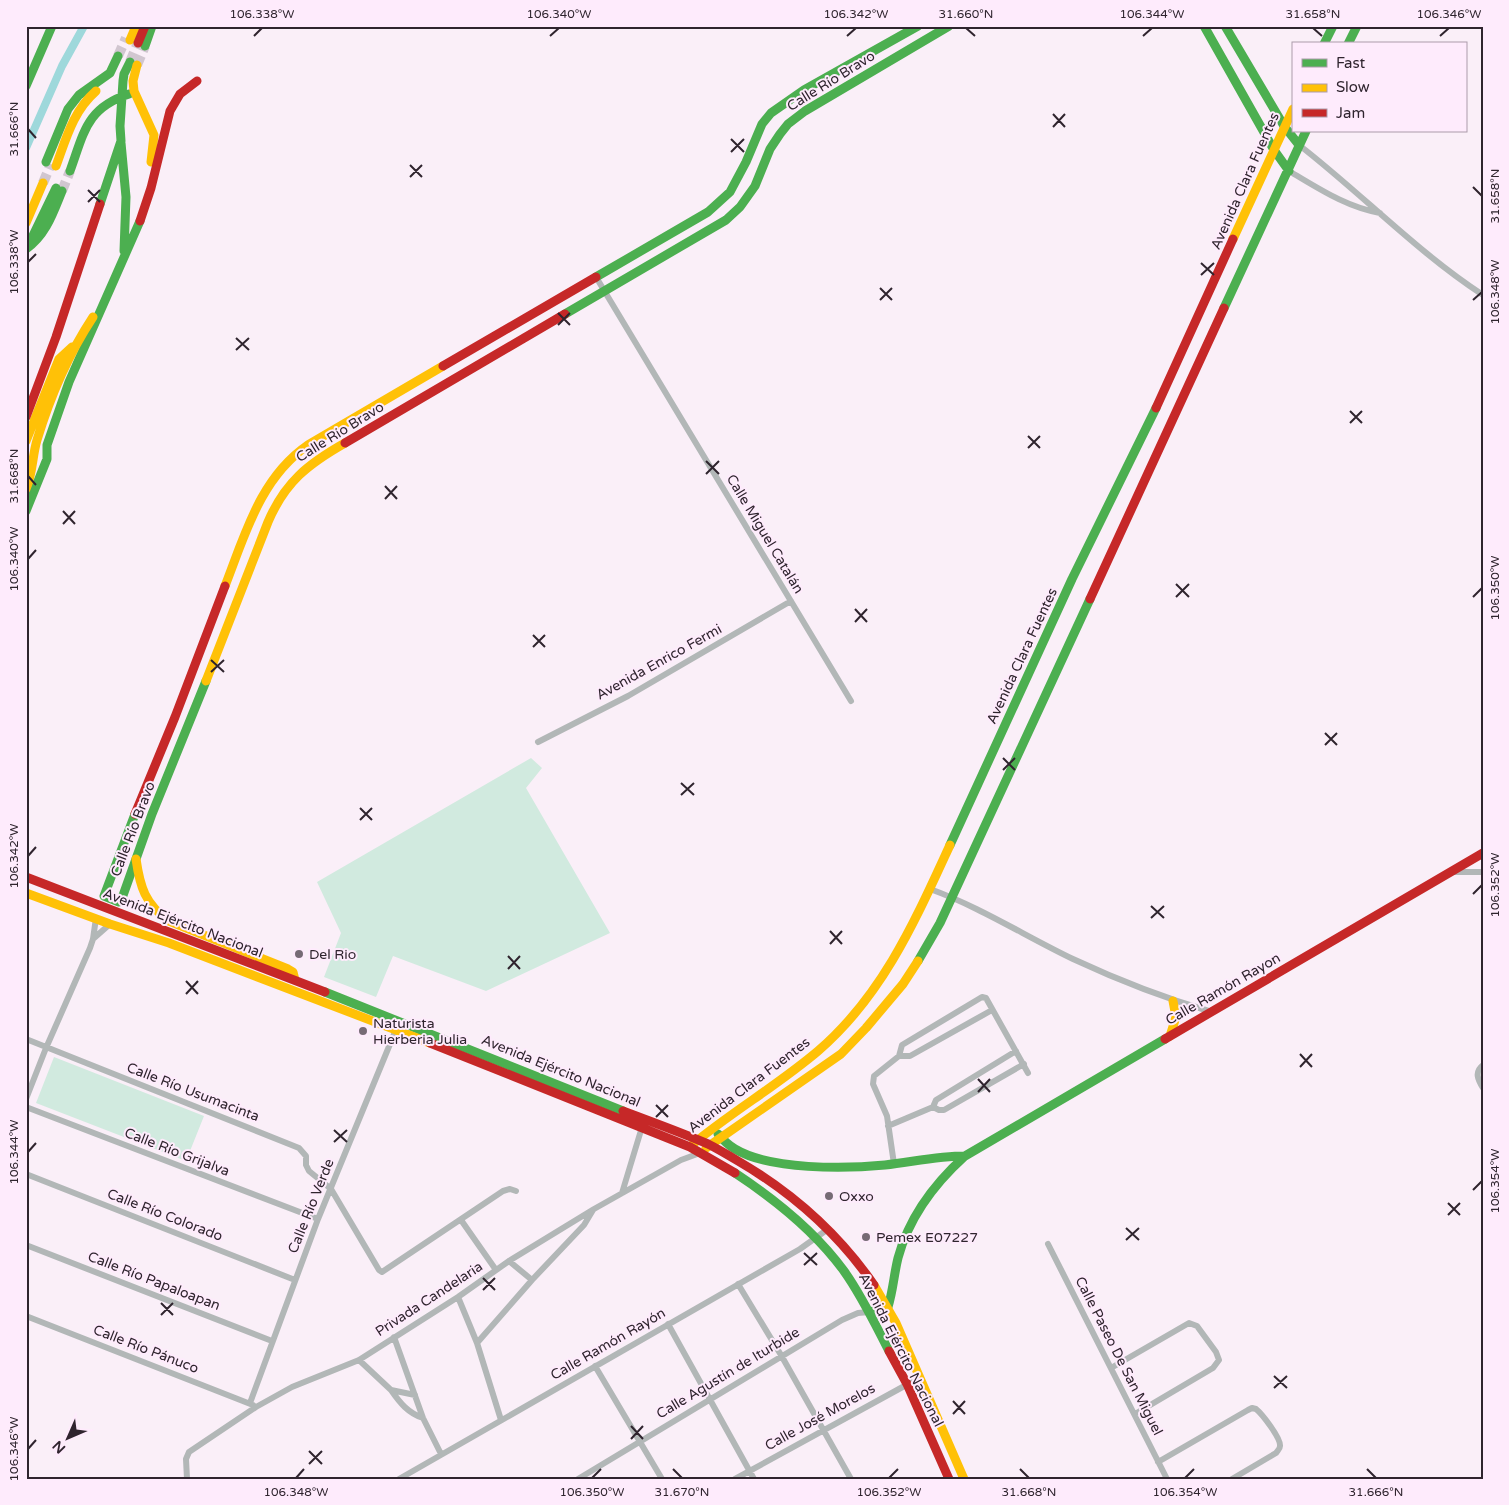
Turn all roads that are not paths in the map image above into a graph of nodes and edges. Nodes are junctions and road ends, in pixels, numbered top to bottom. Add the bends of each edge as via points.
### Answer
1 (52, 26) edge
2 (131, 26) edge
3 (136, 26) edge
4 (145, 26) edge
5 (152, 26) edge
6 (918, 26) edge
7 (949, 26) edge
8 (1204, 26) edge
9 (1225, 26) edge
10 (1333, 26) edge
11 (1357, 26) edge
12 (135, 42) junction
13 (1325, 42) edge
14 (1349, 42) edge
15 (127, 60) junction
16 (197, 81) dead end
17 (26, 86) edge
18 (134, 92) junction
19 (123, 96) junction
20 (83, 97) junction
21 (1292, 111) edge
22 (1284, 126) junction
23 (1306, 132) edge
24 (121, 141) junction
25 (1299, 145) junction
26 (1274, 150) junction
27 (58, 166) junction
28 (1289, 171) junction
29 (49, 186) junction
30 (26, 206) edge
31 (1381, 213) junction
32 (26, 222) edge
33 (26, 237) edge
34 (131, 242) junction
35 (26, 249) edge
36 (124, 257) junction
37 (596, 277) junction
38 (606, 291) junction
39 (1483, 295) edge
40 (101, 307) junction
41 (56, 337) junction
42 (76, 343) junction
43 (58, 359) junction
44 (389, 398) junction
45 (403, 409) junction
46 (26, 417) edge
47 (26, 441) edge
48 (26, 489) edge
49 (26, 511) edge
50 (791, 601) junction
51 (850, 701) dead end
52 (175, 717) junction
53 (190, 724) junction
54 (538, 742) dead end
55 (151, 776) junction
56 (166, 782) junction
57 (1483, 853) edge
58 (136, 859) junction
59 (1450, 872) junction
60 (1483, 872) edge
61 (26, 877) edge
62 (930, 890) junction
63 (26, 893) edge
64 (952, 897) junction
65 (96, 918) junction
66 (110, 924) junction
67 (93, 939) junction
68 (191, 940) junction
69 (295, 980) junction
70 (1173, 1001) junction
71 (992, 1010) junction
72 (1212, 1012) junction
73 (398, 1026) junction
74 (1170, 1036) junction
75 (26, 1040) edge
76 (46, 1048) junction
77 (1016, 1051) junction
78 (899, 1056) junction
79 (1024, 1064) junction
80 (1483, 1065) edge
81 (1028, 1073) dead end
82 (1483, 1088) edge
83 (26, 1100) edge
84 (26, 1107) edge
85 (933, 1107) junction
86 (888, 1126) junction
87 (642, 1127) junction
88 (714, 1128) junction
89 (721, 1137) junction
90 (698, 1140) junction
91 (710, 1145) junction
92 (690, 1147) junction
93 (700, 1152) junction
94 (965, 1156) junction
95 (681, 1160) junction
96 (894, 1164) junction
97 (26, 1174) edge
98 (331, 1189) junction
99 (516, 1191) dead end
100 (622, 1193) junction
101 (594, 1209) junction
102 (318, 1219) junction
103 (461, 1220) junction
104 (828, 1229) junction
105 (816, 1238) junction
106 (1048, 1244) dead end
107 (26, 1245) edge
108 (509, 1261) junction
109 (496, 1270) junction
110 (295, 1280) junction
111 (532, 1280) junction
112 (738, 1284) junction
113 (458, 1297) junction
114 (888, 1307) junction
115 (869, 1312) junction
116 (26, 1316) edge
117 (668, 1324) junction
118 (394, 1337) junction
119 (272, 1341) junction
120 (477, 1343) junction
121 (781, 1355) junction
122 (359, 1360) junction
123 (595, 1366) junction
124 (1111, 1368) junction
125 (919, 1378) junction
126 (907, 1384) junction
127 (390, 1390) junction
128 (415, 1395) junction
129 (709, 1399) junction
130 (250, 1403) junction
131 (256, 1407) junction
132 (1135, 1414) junction
133 (423, 1418) junction
134 (501, 1420) junction
135 (824, 1429) junction
136 (640, 1441) junction
137 (441, 1454) junction
138 (1158, 1462) junction
139 (749, 1471) junction
140 (187, 1479) edge
141 (399, 1479) edge
142 (578, 1479) edge
143 (662, 1479) edge
144 (735, 1479) edge
145 (754, 1479) edge
146 (851, 1479) edge
147 (949, 1479) edge
148 (964, 1479) edge
149 (1167, 1479) edge
150 (1232, 1479) edge

1 - 17 main road
2 - 12 main road
3 - 12 main road
4 - 12 main road
5 - 12 main road
6 - 37 main road, Calle Río Bravo via 783,104 762,124 735,184 715,207
7 - 38 main road, Calle Río Bravo via 804,111 780,134 770,149 755,186 733,215
8 - 26 main road
9 - 22 main road
10 - 13 main road
11 - 14 main road
15 - 18 main road
15 - 19 main road
15 - 20 main road via 113,78
16 - 34 main road via 180,94 170,111 151,188
18 - 19 main road
18 - 34 main road via 154,135 148,180
19 - 24 main road
19 - 27 main road via 96,112
20 - 27 main road
20 - 27 main road
20 - 27 main road via 84,118
21 - 22 main road, Avenida Clara Fuentes
22 - 25 main road
22 - 26 main road, Avenida Clara Fuentes
23 - 25 main road, Avenida Clara Fuentes
24 - 36 main road via 127,205
24 - 41 main road
25 - 28 main road, Avenida Clara Fuentes
25 - 31 street
26 - 28 main road
26 - 62 main road, Avenida Clara Fuentes
28 - 31 street via 1334,198
28 - 64 main road, Avenida Clara Fuentes
29 - 30 main road
29 - 32 main road
29 - 33 main road
29 - 35 main road via 42,234 35,244
31 - 39 street
34 - 36 main road
36 - 40 main road
37 - 38 street, Calle Miguel Catalán
37 - 44 main road, Calle Río Bravo
38 - 45 main road, Calle Río Bravo
38 - 50 street, Calle Miguel Catalán
40 - 42 main road
40 - 49 main road via 69,382 47,445 47,459
41 - 43 main road
41 - 46 main road
42 - 43 main road
42 - 48 main road via 44,416
43 - 47 main road
44 - 45 main road
44 - 52 main road, Calle Río Bravo via 302,449 268,484 252,515
45 - 53 main road, Calle Río Bravo via 305,467 280,496
50 - 51 street, Calle Miguel Catalán
50 - 54 street, Avenida Enrico Fermi via 628,696
52 - 53 main road
52 - 55 main road, Calle Río Bravo
53 - 56 main road, Calle Río Bravo
55 - 56 main road
55 - 58 main road, Calle Río Bravo via 104,896 121,901
56 - 58 main road, Calle Río Bravo
57 - 59 main road, Calle Ramón Rayon
58 - 69 main road via 138,881 149,904 161,916 288,969 293,972
59 - 60 street
59 - 72 main road, Calle Ramón Rayon
61 - 68 main road, Avenida Ejército Nacional
62 - 64 street
62 - 88 main road, Avenida Clara Fuentes via 896,957 850,1020 814,1056
63 - 65 main road, Avenida Ejército Nacional
64 - 70 street via 1074,959
64 - 89 main road, Avenida Clara Fuentes via 924,952 903,984 866,1028 814,1074
65 - 66 main road, Avenida Ejército Nacional
65 - 67 street
65 - 68 main road via 102,915 156,933
66 - 67 street
66 - 73 main road, Avenida Ejército Nacional
67 - 76 street
68 - 69 main road, Avenida Ejército Nacional
69 - 73 main road, Avenida Ejército Nacional
70 - 72 street
70 - 74 main road via 1176,1017
71 - 77 street
71 - 78 street via 910,1056
71 - 78 street via 986,998 981,997 902,1045
72 - 74 main road, Calle Ramón Rayon
73 - 87 main road, Avenida Ejército Nacional
73 - 90 main road, Avenida Ejército Nacional
73 - 98 street, Calle Río Verde
74 - 94 main road, Calle Ramón Rayon
75 - 76 street, Calle Río Usumacinta
76 - 83 street
76 - 98 street, Calle Río Usumacinta via 294,1145 304,1151 309,1171
77 - 79 street
77 - 85 street via 936,1100
78 - 86 street via 872,1081
79 - 81 street
79 - 85 street via 944,1110
80 - 82 street via 1477,1073
84 - 102 street, Calle Río Grijalva
85 - 86 street
86 - 96 street
87 - 92 main road, Avenida Ejército Nacional
87 - 100 street
88 - 89 main road
88 - 90 main road, Avenida Clara Fuentes
89 - 91 main road, Avenida Clara Fuentes
89 - 96 main road via 738,1152 774,1162 838,1166
90 - 91 main road, Avenida Ejército Nacional
90 - 92 main road, Avenida Clara Fuentes
91 - 93 main road, Avenida Clara Fuentes
91 - 104 main road, Avenida Ejército Nacional via 778,1186
92 - 93 main road, Avenida Ejército Nacional
92 - 95 street, Privada Candelaria
93 - 95 street, Privada Candelaria
93 - 105 main road, Avenida Ejército Nacional via 756,1187 792,1214
94 - 96 main road via 950,1155
94 - 114 main road, Calle Ramón Rayon via 937,1182 914,1218 898,1257
95 - 100 street, Privada Candelaria
97 - 110 street, Calle Río Colorado
98 - 102 street, Calle Río Verde
98 - 103 street via 382,1272
99 - 103 street via 503,1191
100 - 101 street, Privada Candelaria
101 - 108 street, Privada Candelaria
101 - 111 street via 584,1225
102 - 110 street, Calle Río Verde
103 - 109 street
104 - 105 street, Calle Ramón Rayón
104 - 114 main road, Avenida Ejército Nacional via 854,1258
105 - 112 street, Calle Ramón Rayón
105 - 115 main road, Avenida Ejército Nacional via 845,1272
106 - 124 street, Calle Paseo De San Miguel
107 - 119 street, Calle Río Papaloapan
108 - 109 street, Privada Candelaria
108 - 111 street
109 - 113 street, Privada Candelaria
110 - 119 street, Calle Río Verde
111 - 120 street
112 - 117 street, Calle Ramón Rayón
112 - 121 street
113 - 118 street, Privada Candelaria
113 - 120 street
114 - 115 main road
114 - 125 main road, Avenida Ejército Nacional
115 - 121 street, Calle Agustín de Iturbide via 842,1320
115 - 126 main road, Avenida Ejército Nacional
116 - 130 street, Calle Río Pánuco
117 - 123 street, Calle Ramón Rayón
117 - 129 street
118 - 122 street, Privada Candelaria
118 - 128 street
119 - 130 street, Calle Río Verde
120 - 134 street
121 - 129 street, Calle Agustín de Iturbide
121 - 135 street
122 - 127 street
122 - 131 street, Privada Candelaria via 292,1387
123 - 134 street, Calle Ramón Rayón
123 - 136 street
124 - 132 street, Calle Paseo De San Miguel
124 - 132 street via 1189,1323 1197,1326 1216,1352 1219,1360 1213,1368
125 - 126 street, Calle José Morelos
125 - 148 main road, Avenida Ejército Nacional
126 - 135 street, Calle José Morelos
126 - 147 main road, Avenida Ejército Nacional
127 - 128 street
127 - 133 street via 413,1415
128 - 133 street
129 - 136 street, Calle Agustín de Iturbide
129 - 139 street
130 - 131 street, Calle Río Pánuco
131 - 140 street, Privada Candelaria via 189,1452
132 - 138 street, Calle Paseo De San Miguel
133 - 137 street
134 - 137 street, Calle Ramón Rayón
135 - 139 street, Calle José Morelos
135 - 146 street
136 - 142 street, Calle Agustín de Iturbide
136 - 143 street
137 - 141 street, Calle Ramón Rayón
138 - 149 street, Calle Paseo De San Miguel
138 - 150 street via 1252,1408 1260,1412 1280,1445 1276,1452
139 - 144 street, Calle José Morelos
139 - 145 street

